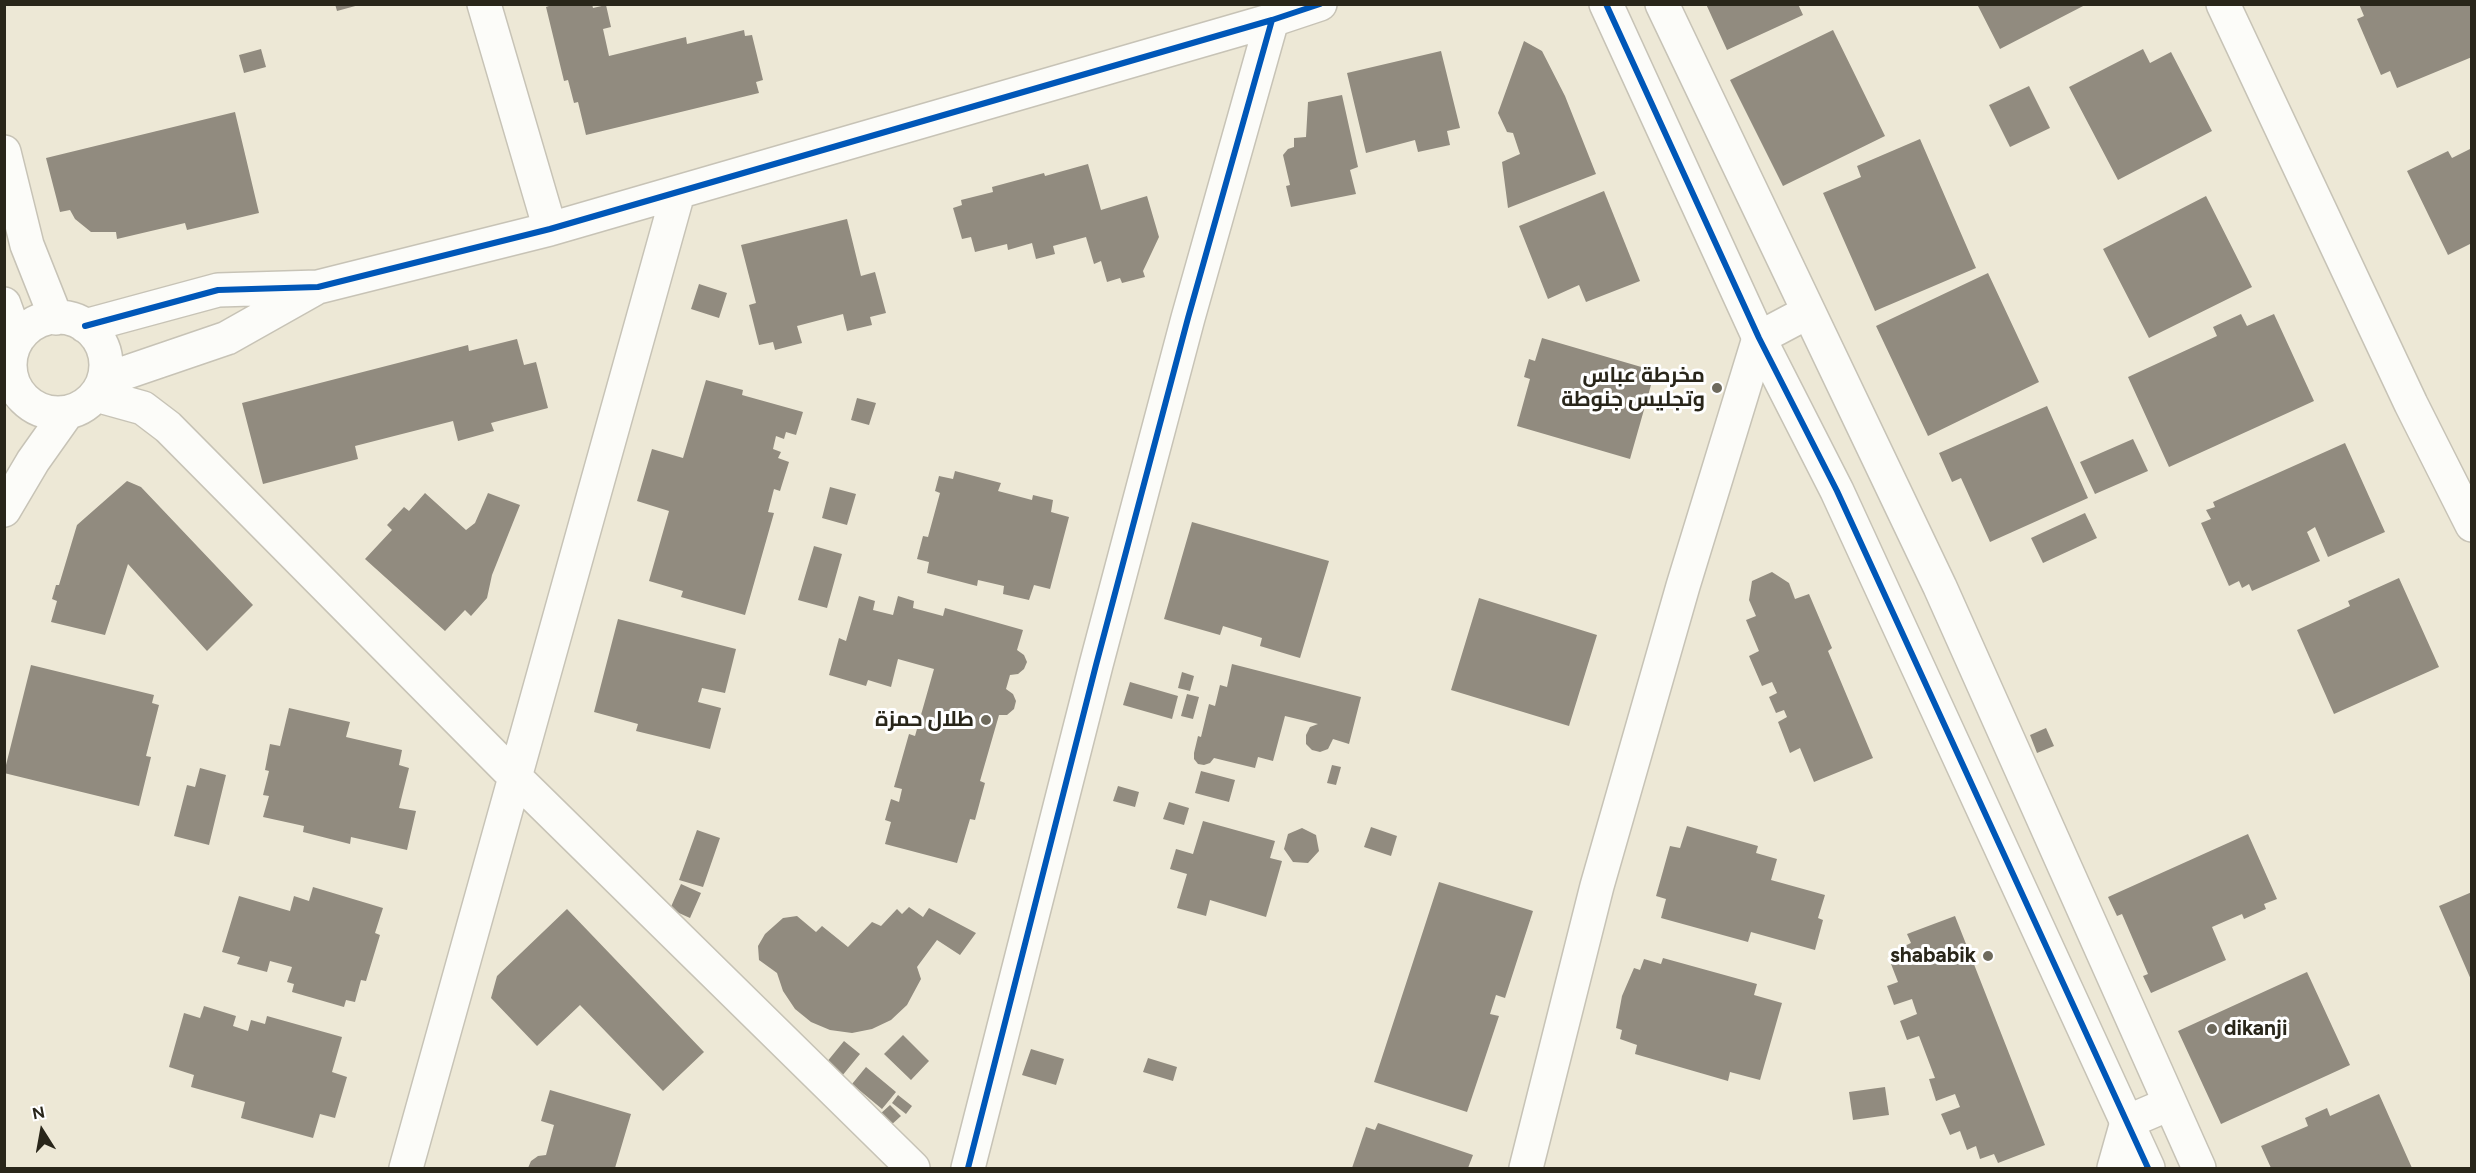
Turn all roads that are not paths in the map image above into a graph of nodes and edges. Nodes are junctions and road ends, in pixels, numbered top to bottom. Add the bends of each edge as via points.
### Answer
1 (484, 4) edge
2 (1320, 4) edge
3 (1606, 4) edge
4 (1662, 4) edge
5 (2223, 4) edge
6 (1272, 20) junction
7 (4, 152) edge
8 (678, 194) junction
9 (550, 229) junction
10 (318, 287) junction
11 (4, 304) edge
12 (1808, 312) junction
13 (71, 322) junction
14 (1759, 338) junction
15 (18, 340) junction
16 (100, 387) junction
17 (10, 399) edge
18 (67, 413) junction
19 (4, 510) edge
20 (2472, 525) edge
21 (1955, 621) junction
22 (1908, 643) junction
23 (514, 776) junction
24 (2169, 1104) junction
25 (2127, 1122) junction
26 (406, 1168) edge
27 (913, 1168) edge
28 (968, 1168) edge
29 (1526, 1168) edge
30 (2114, 1168) edge
31 (2148, 1168) edge
32 (2199, 1168) edge

1 - 9 street
2 - 6 street
3 - 14 street
4 - 12 street
5 - 20 street
6 - 8 street
6 - 28 street via 1105,630
7 - 13 street via 27,244
8 - 9 street
8 - 23 street
9 - 10 street
10 - 13 street via 218,290
10 - 16 street via 227,338
11 - 15 street
12 - 14 street
12 - 21 street
13 - 15 street via 34,325
13 - 16 street via 99,341 106,370
14 - 22 street
14 - 29 street via 1597,886
15 - 17 street via 10,367
16 - 18 street via 83,406
16 - 23 street via 143,408 168,428
17 - 18 street via 24,399 51,413
18 - 19 street
21 - 22 street
21 - 24 street
22 - 25 street
23 - 26 street
23 - 27 street
24 - 25 street
24 - 32 street
25 - 30 street
25 - 31 street

